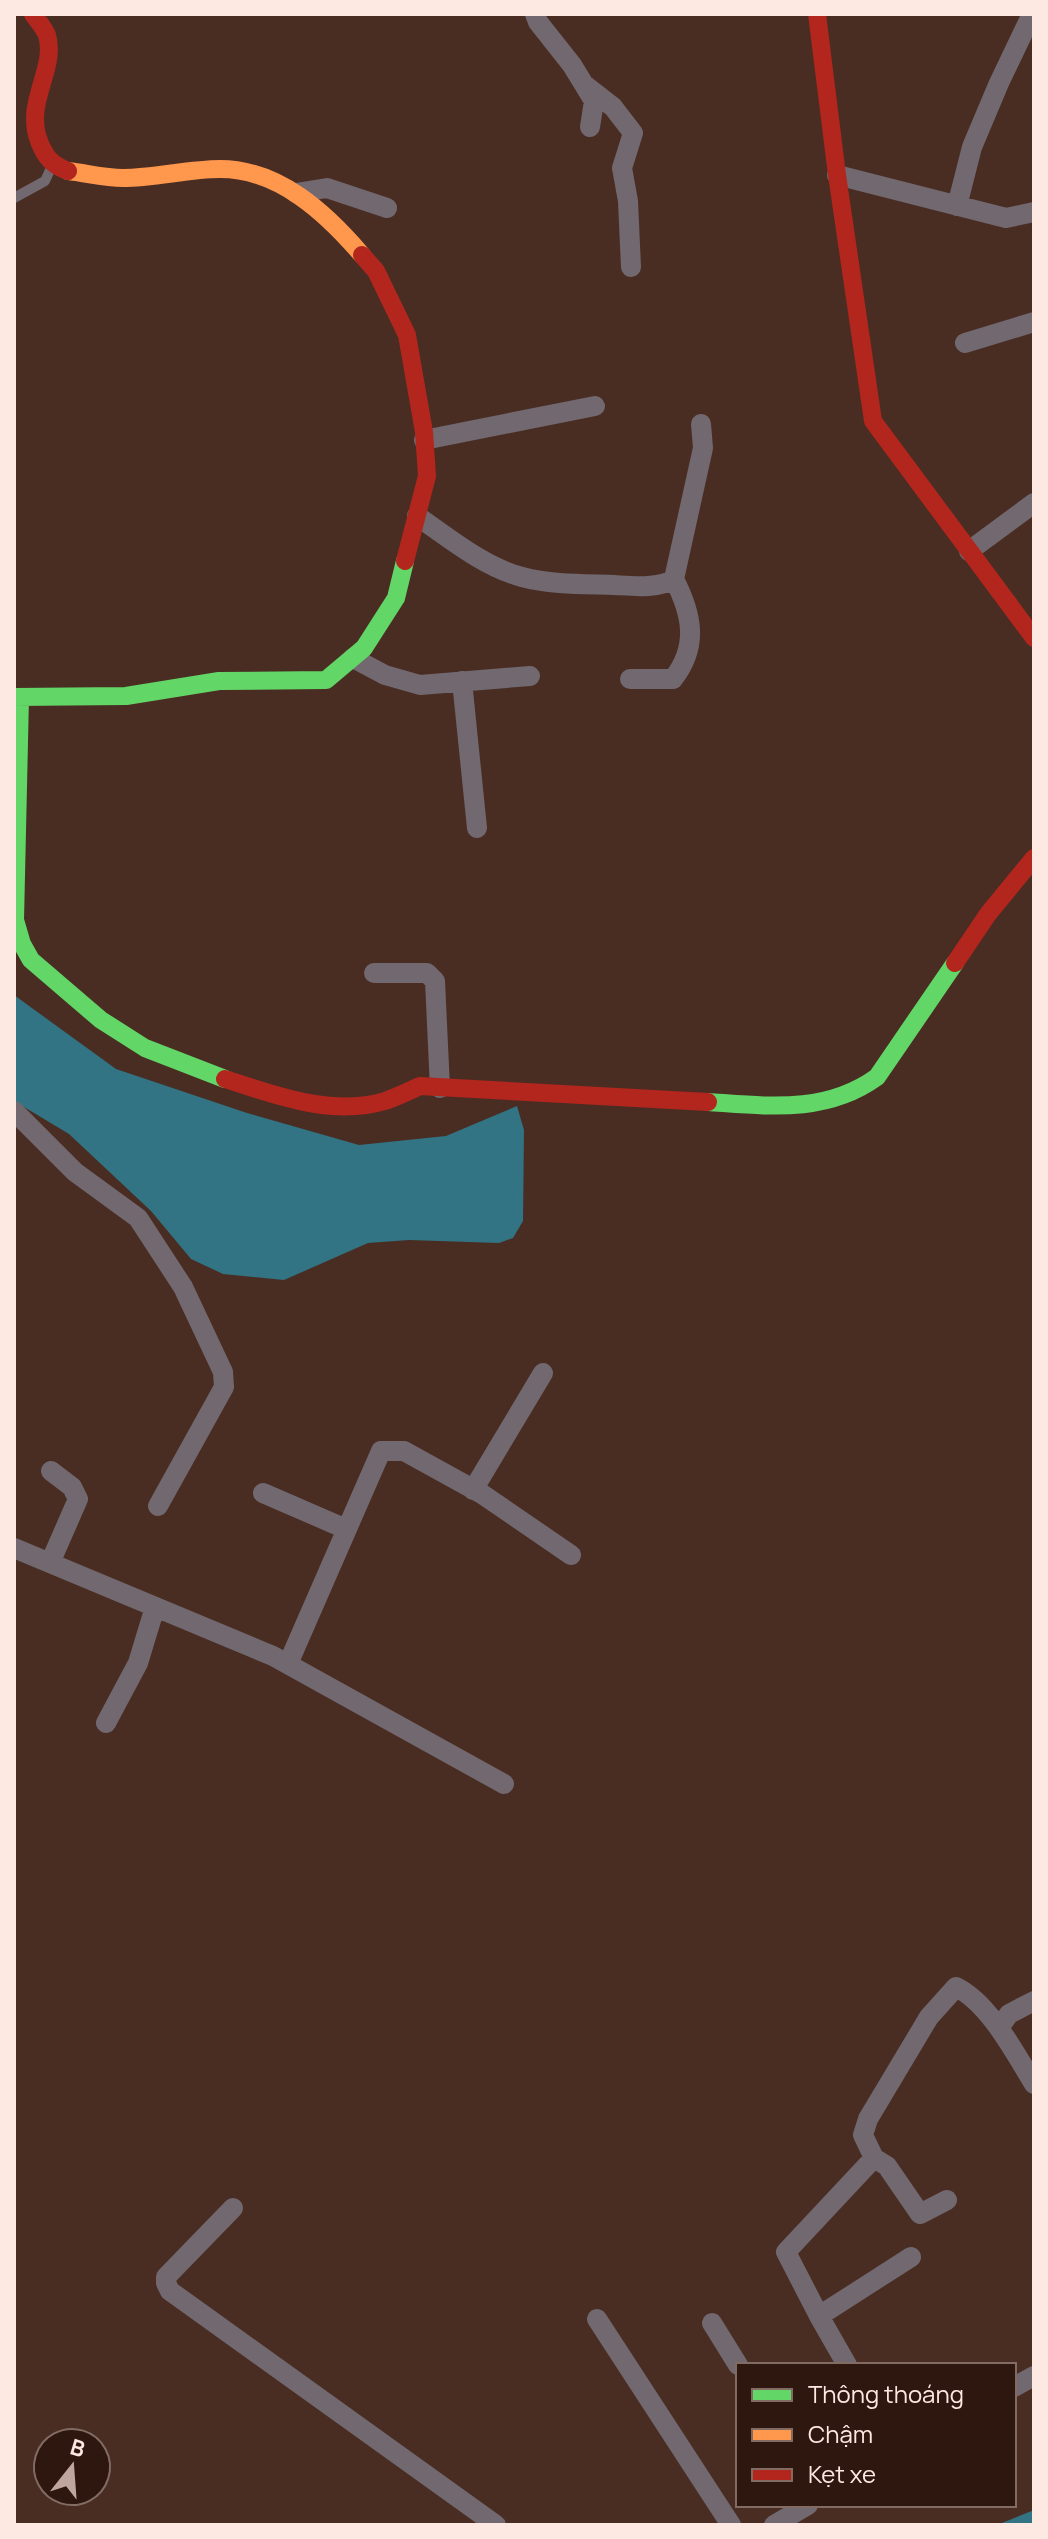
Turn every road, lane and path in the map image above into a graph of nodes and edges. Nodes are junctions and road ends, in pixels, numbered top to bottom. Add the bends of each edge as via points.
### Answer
1 (33, 14) edge
2 (535, 14) edge
3 (817, 14) edge
4 (1032, 14) edge
5 (586, 86) junction
6 (590, 127) dead end
7 (52, 164) junction
8 (837, 175) junction
9 (296, 193) junction
10 (14, 198) edge
11 (957, 206) junction
12 (387, 208) dead end
13 (1034, 212) edge
14 (631, 267) dead end
15 (1034, 322) edge
16 (965, 343) dead end
17 (595, 406) dead end
18 (701, 424) dead end
19 (424, 440) junction
20 (1034, 503) edge
21 (417, 516) junction
22 (969, 551) junction
23 (674, 579) junction
24 (1034, 638) edge
25 (353, 658) junction
26 (530, 676) dead end
27 (630, 679) dead end
28 (462, 681) junction
29 (17, 697) edge
30 (477, 828) dead end
31 (1034, 858) edge
32 (374, 973) dead end
33 (440, 1088) junction
34 (14, 1111) edge
35 (543, 1373) dead end
36 (51, 1471) dead end
37 (473, 1490) junction
38 (263, 1493) dead end
39 (158, 1506) dead end
40 (346, 1529) junction
41 (14, 1548) edge
42 (571, 1555) dead end
43 (50, 1563) junction
44 (155, 1607) junction
45 (288, 1664) junction
46 (106, 1723) dead end
47 (504, 1784) dead end
48 (1034, 2001) edge
49 (999, 2028) junction
50 (1034, 2084) edge
51 (874, 2158) junction
52 (947, 2200) dead end
53 (233, 2208) dead end
54 (911, 2257) dead end
55 (819, 2316) junction
56 (597, 2319) dead end
57 (712, 2323) dead end
58 (737, 2363) edge
59 (846, 2363) edge
60 (1034, 2376) edge
61 (1016, 2386) edge
62 (805, 2507) edge
63 (496, 2525) edge
64 (731, 2525) edge
65 (774, 2525) edge

1 - 7 street via 47,36 47,60 33,126
2 - 5 street
3 - 8 street
4 - 11 street via 972,147
5 - 6 street via 594,101
5 - 14 street via 613,107 633,133 622,168
7 - 9 street via 122,178 221,169 253,173
7 - 10 lane via 45,181
8 - 11 street
8 - 22 street via 873,421
9 - 12 street via 327,188
9 - 19 street via 333,221 376,271 407,335
11 - 13 street via 1006,218
15 - 16 street
17 - 19 street
18 - 23 street via 703,448
19 - 21 street via 427,476
20 - 22 street
21 - 23 street via 484,561 521,577 626,586
21 - 25 street via 396,598
22 - 24 street
23 - 27 street via 691,627 683,666 673,679
25 - 28 street via 420,685
25 - 29 street via 326,680 219,681 126,696
26 - 28 street
28 - 30 street
29 - 33 street via 15,920 31,960 101,1020 145,1048 283,1098 343,1107 384,1101 420,1086
31 - 33 street via 988,914 877,1077 841,1098 794,1107
32 - 33 street via 427,973 435,981
34 - 39 street via 75,1172 138,1218 183,1287 223,1372 224,1387
35 - 37 street
36 - 43 street via 72,1487 78,1499
37 - 40 street via 404,1451 381,1451
37 - 42 street
38 - 40 street
40 - 45 street
41 - 43 street
43 - 44 street
44 - 45 street
44 - 46 street via 138,1663
45 - 47 street
48 - 49 street via 1009,2014
49 - 50 street
49 - 51 street via 956,1987 929,2017 868,2119 863,2135
51 - 52 street via 887,2166 920,2214
51 - 55 street via 786,2252
53 - 63 street via 166,2277 170,2291
54 - 55 street
55 - 59 street
56 - 64 street
57 - 58 street
60 - 61 street
62 - 65 street

